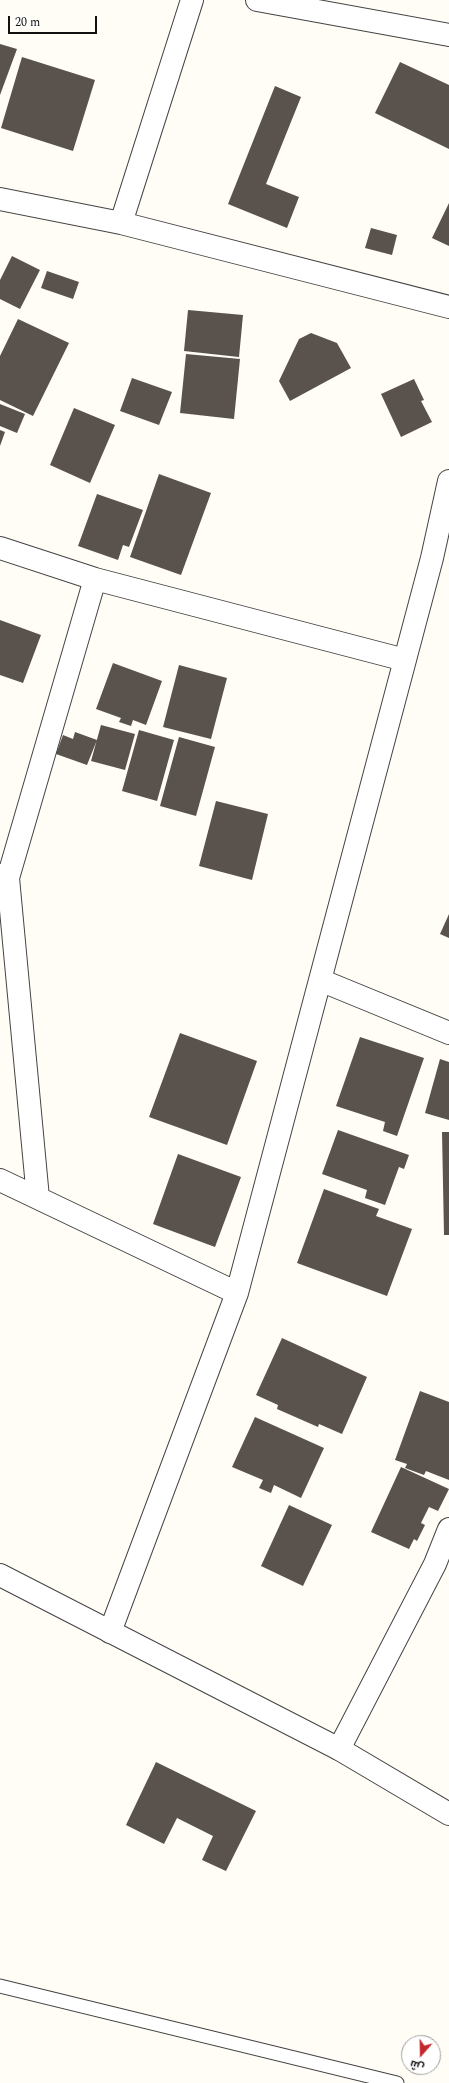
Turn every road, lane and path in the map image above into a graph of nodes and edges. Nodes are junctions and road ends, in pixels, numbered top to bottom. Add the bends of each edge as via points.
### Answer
1 (192, 0) edge
2 (257, 0) edge
3 (449, 35) edge
4 (0, 199) edge
5 (121, 223) junction
6 (449, 307) edge
7 (449, 481) edge
8 (0, 548) edge
9 (441, 561) edge
10 (95, 579) junction
11 (405, 660) junction
12 (4, 876) edge
13 (320, 980) junction
14 (449, 1033) edge
15 (0, 1180) edge
16 (38, 1198) junction
17 (237, 1292) junction
18 (449, 1529) edge
19 (442, 1567) edge
20 (0, 1575) edge
21 (110, 1632) junction
22 (339, 1750) junction
23 (449, 1814) edge
24 (0, 1986) edge
25 (397, 2083) edge

1 - 5 street
2 - 3 street
4 - 5 street
5 - 6 street
7 - 9 street
8 - 10 street
9 - 11 street
10 - 11 street
10 - 12 street
11 - 13 street
12 - 16 street
13 - 14 street
13 - 17 street
15 - 16 street
16 - 17 street
17 - 21 street
18 - 19 street
19 - 22 street
20 - 21 street
21 - 22 street
22 - 23 street
24 - 25 lane

